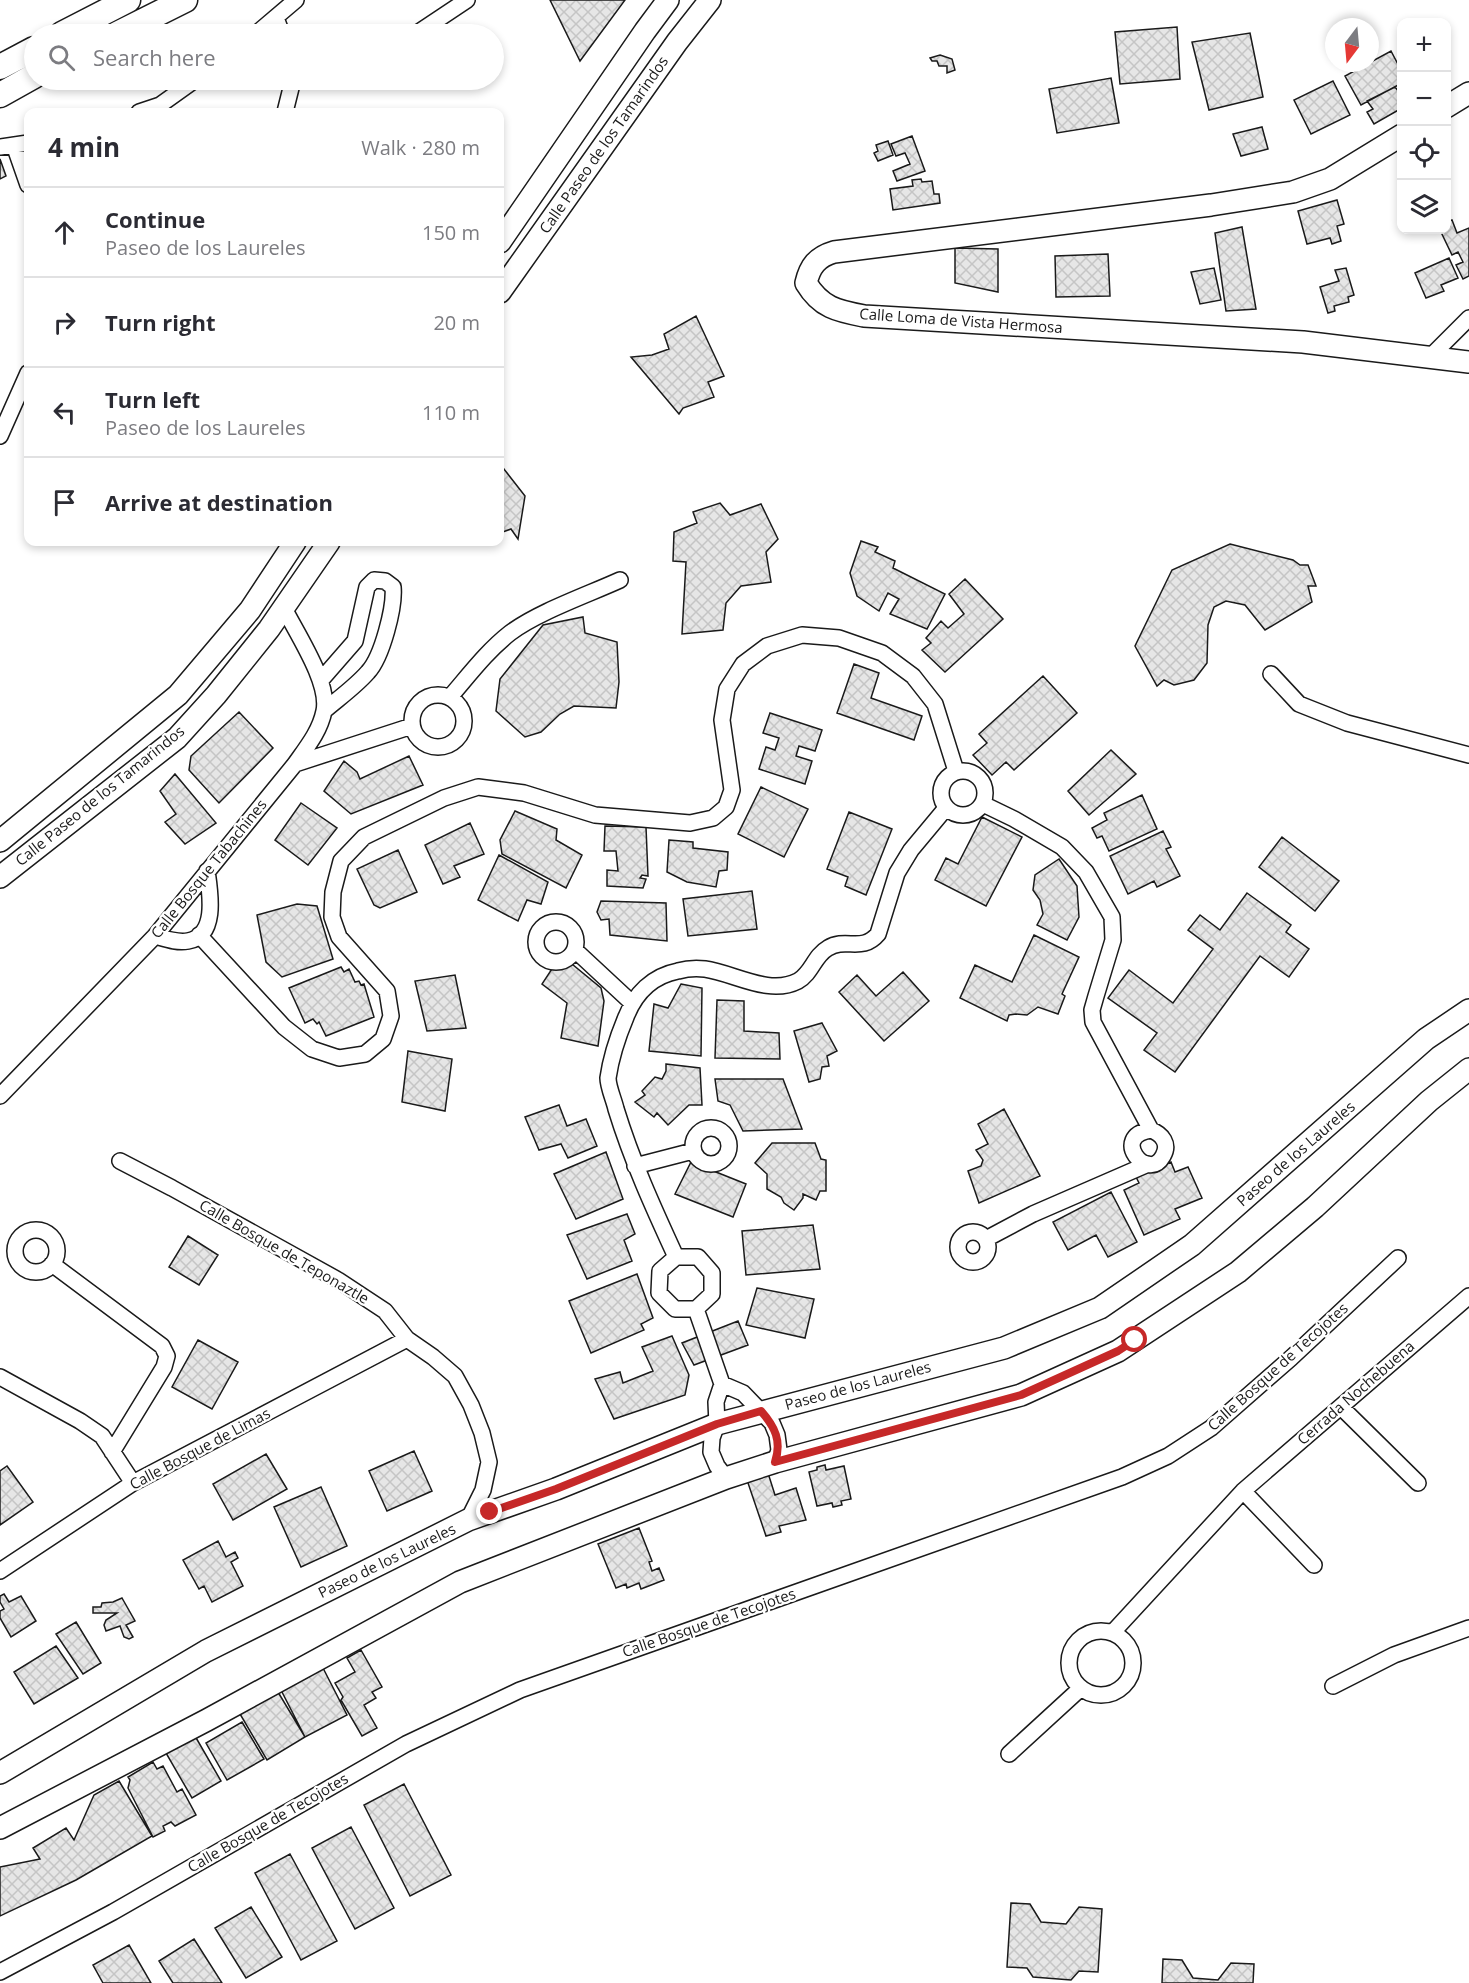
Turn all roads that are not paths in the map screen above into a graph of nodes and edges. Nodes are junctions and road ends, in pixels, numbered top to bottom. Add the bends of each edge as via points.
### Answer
1 (128, 0) edge
2 (185, 0) edge
3 (296, 0) edge
4 (467, 0) edge
5 (668, 0) edge
6 (710, 0) edge
7 (276, 18) junction
8 (81, 24) edge
9 (137, 24) edge
10 (268, 24) edge
11 (278, 24) edge
12 (431, 24) edge
13 (24, 54) edge
14 (0, 67) edge
15 (17, 86) edge
16 (181, 90) edge
17 (290, 90) edge
18 (1469, 93) edge
19 (1451, 104) edge
20 (151, 108) edge
21 (286, 108) edge
22 (0, 116) edge
23 (1397, 137) edge
24 (14, 145) edge
25 (24, 174) edge
26 (504, 236) edge
27 (504, 286) edge
28 (1469, 318) edge
29 (1430, 357) junction
30 (1469, 362) edge
31 (24, 382) edge
32 (0, 436) edge
33 (292, 546) edge
34 (326, 546) edge
35 (620, 580) dead end
36 (284, 608) junction
37 (1271, 674) dead end
38 (321, 680) junction
39 (450, 697) junction
40 (325, 710) junction
41 (412, 726) junction
42 (1469, 755) edge
43 (295, 764) junction
44 (956, 771) junction
45 (983, 804) junction
46 (946, 808) junction
47 (0, 841) edge
48 (207, 871) junction
49 (0, 877) edge
50 (200, 934) junction
51 (155, 936) junction
52 (575, 950) dead end
53 (632, 1003) junction
54 (1469, 1010) edge
55 (1469, 1069) edge
56 (0, 1096) edge
57 (1150, 1130) junction
58 (693, 1151) dead end
59 (120, 1161) dead end
60 (1148, 1164) junction
61 (635, 1167) junction
62 (986, 1239) dead end
63 (676, 1257) junction
64 (1398, 1258) dead end
65 (52, 1264) dead end
66 (1469, 1296) edge
67 (696, 1309) junction
68 (407, 1339) junction
69 (0, 1377) edge
70 (722, 1384) junction
71 (1341, 1407) junction
72 (761, 1411) junction
73 (717, 1424) junction
74 (112, 1452) junction
75 (775, 1462) junction
76 (726, 1478) junction
77 (133, 1483) junction
78 (1418, 1483) dead end
79 (1243, 1491) junction
80 (468, 1520) junction
81 (1314, 1565) dead end
82 (0, 1571) edge
83 (1469, 1628) edge
84 (1113, 1632) junction
85 (1333, 1686) dead end
86 (1081, 1688) junction
87 (1009, 1754) dead end
88 (0, 1773) edge
89 (0, 1828) edge
90 (0, 1972) edge

1 - 8 main road
2 - 9 main road
3 - 7 street
4 - 12 street
5 - 26 main road, Calle Paseo de los Tamarindos
6 - 27 main road, Calle Paseo de los Tamarindos
7 - 10 street
7 - 11 street
13 - 14 main road
15 - 22 main road
16 - 20 street
17 - 21 street
18 - 19 main road
23 - 29 main road, Calle Loma de Vista Hermosa via 1330,179 1293,192 834,252 814,263 806,284 828,306 864,316 1303,342
24 - 25 street
28 - 29 street
29 - 30 main road, Calle Loma de Vista Hermosa
31 - 32 street
33 - 47 main road, Calle Paseo de los Tamarindos via 250,610 178,695
34 - 36 main road, Calle Paseo de los Tamarindos
35 - 39 street via 512,632
36 - 38 street, Calle Bosque Tabachines
36 - 49 main road, Calle Paseo de los Tamarindos via 177,738
37 - 42 street via 1299,704 1347,723
38 - 40 street, Calle Bosque Tabachines
38 - 40 street via 355,641 368,587 374,580 385,581 393,587 394,598 380,650 369,671
39 - 41 street via 425,698 414,710
39 - 41 street via 465,716 458,739 435,748 420,740
40 - 43 street, Calle Bosque Tabachines via 315,736
41 - 43 street
43 - 48 street, Calle Bosque Tabachines
44 - 45 street via 970,771 981,778 986,791
44 - 46 street via 944,780 940,795
44 - 50 street via 935,704 913,676 882,653 839,638 802,635 767,646 743,664 727,689 722,720 732,790 726,807 713,818 690,823 595,815 524,793 478,787 444,798 364,837 341,861 332,917 339,937 387,991 392,1016 383,1039 365,1054 339,1058 312,1049 284,1027
45 - 46 street via 973,814 959,815
45 - 57 street via 1062,847 1086,873 1112,917 1113,940 1092,1010 1094,1022
46 - 53 street via 897,873 878,934 872,941 829,947 799,980 783,986 704,969 677,971 650,982
48 - 50 street via 211,904 207,925
48 - 51 street, Calle Bosque Tabachines
50 - 51 street via 190,941
51 - 56 street, Calle Bosque Tabachines
52 - 53 street
53 - 61 street via 617,1040 608,1080
54 - 72 main road, Paseo de los Laureles via 1426,1039 1192,1245 1100,1308 1004,1348
55 - 75 main road via 1239,1272 1118,1351 1021,1395
57 - 60 street via 1158,1133 1166,1145 1161,1159
57 - 60 street via 1137,1136 1132,1150 1140,1162
58 - 61 street
59 - 68 street, Calle Bosque de Teponaztle via 338,1280 385,1311
60 - 62 street
61 - 63 street
63 - 67 street via 698,1257 712,1273 712,1294
63 - 67 street via 660,1271 659,1293 675,1309
64 - 90 street, Calle Bosque de Tecojotes via 1211,1428 1168,1456 1122,1477 520,1690 406,1744 113,1912
65 - 74 street via 162,1346 167,1356
66 - 71 street, Cerrada Nochebuena
67 - 70 street
68 - 77 street, Calle Bosque de Limas
68 - 80 street, Calle Bosque de Teponaztle via 455,1376 482,1433 489,1462 483,1490
69 - 74 street via 80,1421 102,1436
70 - 72 street via 743,1393
70 - 73 street via 716,1402
71 - 78 street
71 - 79 street, Cerrada Nochebuena
72 - 73 main road, Paseo de los Laureles
72 - 75 street via 777,1435 779,1450
73 - 76 street via 711,1452
73 - 80 main road, Paseo de los Laureles
74 - 77 street
75 - 76 main road
76 - 89 main road via 460,1582
77 - 82 street, Calle Bosque de Limas
79 - 81 street
79 - 84 street, Cerrada Nochebuena
80 - 88 main road, Paseo de los Laureles via 206,1651
83 - 85 street via 1394,1655
84 - 86 street via 1093,1631 1076,1642 1071,1651 1070,1671
84 - 86 street via 1122,1637 1133,1654 1132,1674 1127,1683 1110,1694 1090,1693
86 - 87 street

